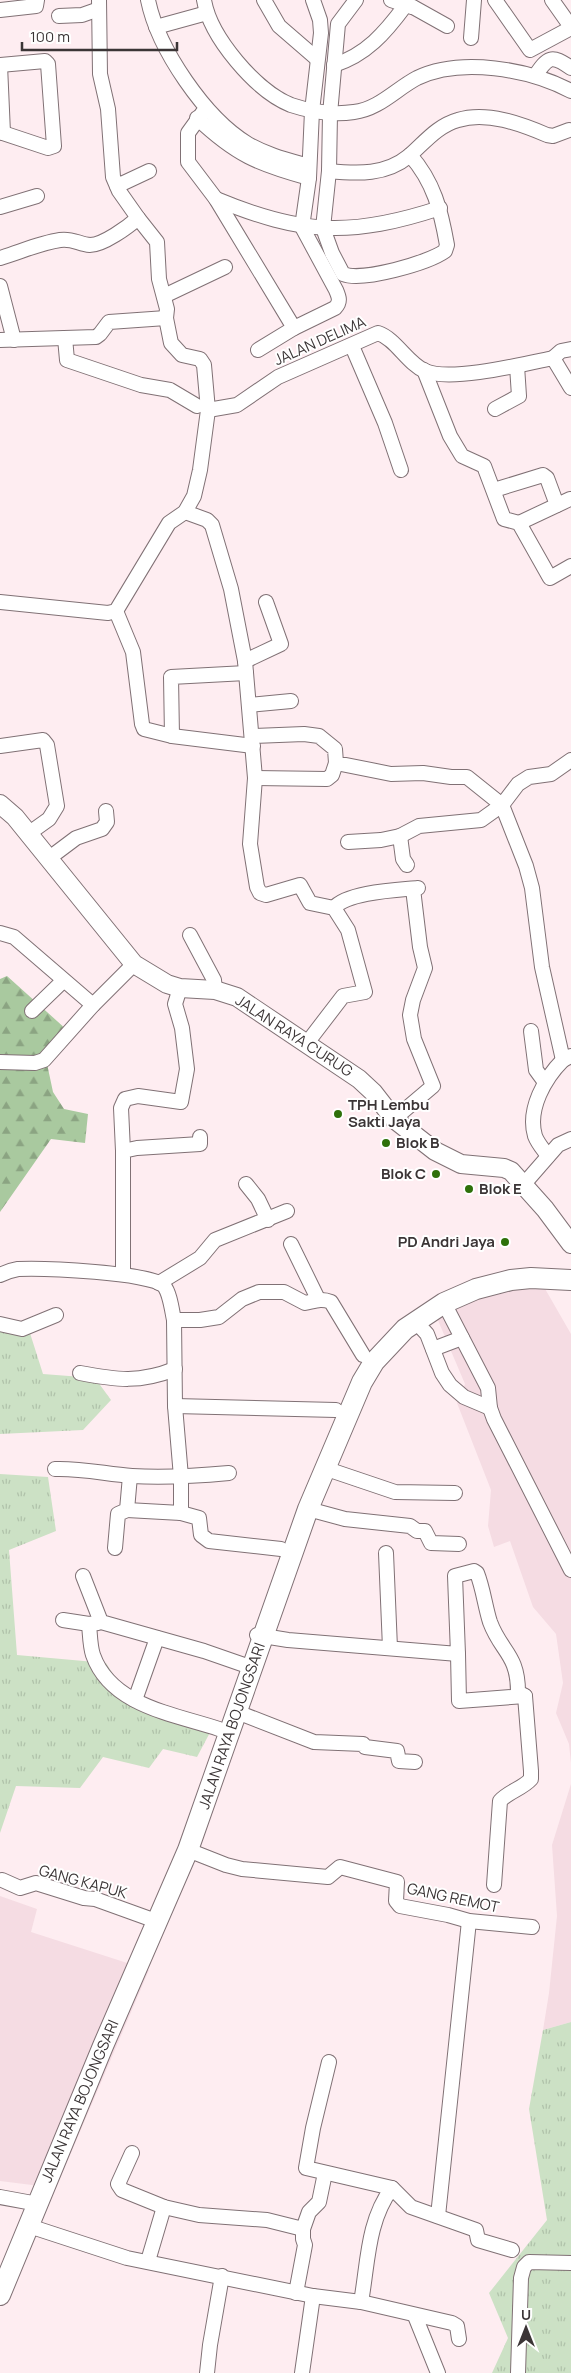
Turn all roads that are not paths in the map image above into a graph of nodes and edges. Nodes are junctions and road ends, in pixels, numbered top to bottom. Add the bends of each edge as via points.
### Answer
1 (37, 0) edge
2 (148, 0) edge
3 (264, 0) edge
4 (313, 0) edge
5 (356, 0) edge
6 (391, 0) edge
7 (474, 0) edge
8 (495, 0) edge
9 (552, 0) edge
10 (99, 4) edge
11 (412, 4) edge
12 (206, 6) edge
13 (0, 10) edge
14 (59, 16) dead end
15 (320, 20) junction
16 (338, 24) junction
17 (447, 26) dead end
18 (156, 27) junction
19 (571, 28) edge
20 (471, 38) dead end
21 (316, 58) junction
22 (0, 65) edge
23 (334, 65) junction
24 (571, 68) edge
25 (535, 76) junction
26 (571, 91) edge
27 (312, 111) junction
28 (202, 113) junction
29 (330, 114) junction
30 (569, 130) dead end
31 (2, 132) edge
32 (410, 155) junction
33 (150, 171) dead end
34 (330, 171) junction
35 (309, 172) junction
36 (117, 186) junction
37 (37, 196) dead end
38 (216, 199) junction
39 (0, 206) edge
40 (440, 208) junction
41 (252, 214) junction
42 (138, 218) junction
43 (302, 227) junction
44 (323, 228) junction
45 (241, 239) junction
46 (0, 258) edge
47 (225, 267) dead end
48 (0, 286) edge
49 (164, 296) junction
50 (166, 318) junction
51 (294, 328) junction
52 (65, 338) junction
53 (7, 340) edge
54 (352, 346) junction
55 (571, 349) edge
56 (258, 350) dead end
57 (553, 358) junction
58 (517, 366) junction
59 (424, 370) junction
60 (571, 388) edge
61 (202, 408) junction
62 (495, 409) dead end
63 (401, 470) dead end
64 (494, 490) junction
65 (567, 501) edge
66 (185, 512) junction
67 (518, 523) junction
68 (571, 566) edge
69 (1, 600) edge
70 (266, 602) dead end
71 (116, 611) junction
72 (245, 667) junction
73 (291, 701) dead end
74 (249, 705) junction
75 (172, 736) junction
76 (252, 741) junction
77 (0, 746) edge
78 (571, 760) edge
79 (336, 763) junction
80 (255, 778) junction
81 (0, 804) edge
82 (502, 805) junction
83 (106, 811) dead end
84 (28, 834) junction
85 (400, 836) junction
86 (348, 842) dead end
87 (48, 858) junction
88 (407, 865) dead end
89 (334, 908) junction
90 (0, 933) edge
91 (190, 935) dead end
92 (134, 964) junction
93 (63, 981) junction
94 (180, 988) junction
95 (215, 990) junction
96 (93, 1006) junction
97 (32, 1011) dead end
98 (531, 1031) dead end
99 (307, 1044) junction
100 (567, 1058) edge
101 (0, 1062) edge
102 (544, 1081) junction
103 (394, 1119) junction
104 (200, 1137) dead end
105 (571, 1139) edge
106 (123, 1151) junction
107 (548, 1156) junction
108 (246, 1184) dead end
109 (524, 1184) junction
110 (287, 1211) dead end
111 (268, 1220) junction
112 (291, 1244) dead end
113 (571, 1244) edge
114 (571, 1268) edge
115 (123, 1274) junction
116 (0, 1275) edge
117 (571, 1280) edge
118 (159, 1283) junction
119 (318, 1299) junction
120 (444, 1303) junction
121 (56, 1315) dead end
122 (174, 1320) junction
123 (416, 1321) junction
124 (0, 1324) edge
125 (462, 1338) junction
126 (433, 1349) junction
127 (363, 1355) junction
128 (175, 1369) junction
129 (80, 1373) dead end
130 (175, 1406) junction
131 (490, 1408) junction
132 (336, 1410) junction
133 (324, 1468) junction
134 (54, 1469) dead end
135 (229, 1473) dead end
136 (130, 1476) junction
137 (181, 1477) junction
138 (456, 1493) dead end
139 (308, 1509) junction
140 (127, 1510) junction
141 (181, 1512) junction
142 (459, 1544) dead end
143 (115, 1548) dead end
144 (281, 1549) junction
145 (386, 1553) dead end
146 (571, 1570) edge
147 (83, 1576) dead end
148 (63, 1620) dead end
149 (95, 1623) junction
150 (258, 1635) junction
151 (157, 1638) junction
152 (390, 1648) junction
153 (458, 1654) junction
154 (247, 1666) junction
155 (525, 1696) junction
156 (135, 1700) junction
157 (237, 1712) junction
158 (219, 1729) junction
159 (415, 1762) dead end
160 (188, 1850) junction
161 (2, 1880) dead end
162 (494, 1886) dead end
163 (151, 1919) junction
164 (469, 1921) junction
165 (532, 1927) dead end
166 (329, 2062) dead end
167 (132, 2153) dead end
168 (325, 2173) junction
169 (392, 2188) junction
170 (0, 2197) edge
171 (32, 2202) junction
172 (164, 2207) junction
173 (438, 2216) junction
174 (29, 2226) junction
175 (303, 2229) junction
176 (512, 2250) dead end
177 (148, 2262) junction
178 (571, 2263) edge
179 (0, 2268) edge
180 (222, 2276) junction
181 (296, 2292) junction
182 (0, 2295) edge
183 (312, 2296) junction
184 (361, 2302) junction
185 (415, 2316) junction
186 (459, 2339) dead end
187 (207, 2373) edge
188 (302, 2373) edge
189 (438, 2373) edge
190 (518, 2373) edge

1 - 13 street via 36,6 31,8
2 - 18 street
3 - 21 street via 279,26
4 - 15 street
5 - 16 street
6 - 11 street
7 - 20 street
8 - 19 street via 530,50
9 - 19 street
10 - 14 street via 82,16
10 - 36 street via 100,74 108,109 113,177
11 - 17 street
11 - 23 street via 376,41 353,58
12 - 18 street
12 - 27 street via 226,47 258,83 290,104
15 - 16 street
15 - 21 street
16 - 23 street
18 - 28 street
21 - 27 street
22 - 31 street
22 - 31 street via 45,61 48,64 54,146 48,148
23 - 29 street
24 - 25 street via 554,58 549,59
25 - 26 street
25 - 29 street via 493,69 440,71 415,79 379,104 364,110
27 - 29 street
27 - 35 street
28 - 35 street via 226,145 251,159
28 - 38 street via 188,133 188,162
29 - 34 street
30 - 32 street via 553,136 512,122 469,118 440,128
32 - 34 street via 398,164 368,173
32 - 40 street via 421,168
33 - 36 street
34 - 44 street
35 - 43 street
36 - 42 street
37 - 39 street
38 - 41 street
38 - 45 street
40 - 44 street via 377,226
40 - 44 street via 447,245 445,251 415,264 354,277 343,274
41 - 43 street
41 - 45 street via 245,222
42 - 46 street via 95,244 57,240
42 - 49 street via 157,242 159,279
43 - 44 street
43 - 51 street via 339,298 339,304
45 - 51 street
47 - 49 street
48 - 53 street
49 - 50 street
50 - 52 street via 109,322 98,336
50 - 61 street via 173,348 182,355 200,359 204,365
51 - 56 street
52 - 53 street
52 - 61 street via 67,360 141,386 170,390
54 - 59 street, JALAN DELIMA via 378,333
54 - 61 street, JALAN DELIMA via 278,378 237,406
54 - 63 street
55 - 57 street, JALAN DELIMA via 561,351
57 - 58 street, JALAN DELIMA
57 - 60 street
58 - 59 street, JALAN DELIMA via 446,375
58 - 62 street via 519,396
59 - 64 street via 450,436 462,456 484,466
61 - 66 street via 197,484
64 - 65 street via 543,475
64 - 67 street via 504,519
65 - 67 street
66 - 71 street via 169,523
66 - 72 street via 212,525 231,589
67 - 68 street via 550,578
69 - 71 street via 108,613
70 - 72 street via 281,644
71 - 75 street via 132,652 142,724 148,730
72 - 74 street
72 - 75 street via 171,676
73 - 74 street
74 - 76 street
75 - 76 street
76 - 79 street via 304,734 319,736 335,749
76 - 80 street
77 - 84 street via 43,740 47,745 57,806 49,819
78 - 82 street via 551,774 529,777 518,784
79 - 80 street via 332,776 327,779
79 - 82 street via 391,774 467,777
80 - 89 street via 250,844 260,892 266,895 300,885 310,903
81 - 84 main road, JALAN RAYA CURUG
82 - 85 street via 482,820 419,826
82 - 100 street via 532,888 541,958
83 - 87 street via 107,822 102,829 76,838
84 - 87 main road, JALAN RAYA CURUG
85 - 86 street
85 - 88 street
87 - 92 main road, JALAN RAYA CURUG
89 - 99 street via 348,930 365,992 343,996
89 - 103 street via 349,899 416,888 420,947 425,968 410,1015 414,1039 433,1086
90 - 93 street via 14,937
91 - 95 street via 214,980
92 - 94 main road, JALAN RAYA CURUG via 158,980
92 - 96 street
93 - 96 street
93 - 97 street
94 - 95 main road, JALAN RAYA CURUG
94 - 106 street via 175,1004 182,1028 187,1069 179,1103 138,1096 125,1099 121,1108
95 - 99 main road, JALAN RAYA CURUG via 237,997
96 - 101 street via 44,1060 35,1063
98 - 102 street via 536,1070
99 - 103 main road, JALAN RAYA CURUG via 368,1086
100 - 102 street
102 - 107 street via 534,1128 538,1142
103 - 109 main road, JALAN RAYA CURUG via 425,1144 454,1160 504,1168
104 - 106 street via 200,1144
105 - 107 street
106 - 115 street
107 - 109 street
108 - 111 street
109 - 113 main road, JALAN RAYA CURUG
110 - 111 street
111 - 118 street via 215,1240 200,1258
112 - 119 street
114 - 127 highway, JALAN RAYA BOJONGSARI via 512,1268 471,1278 438,1293 402,1317
115 - 116 street via 26,1269
115 - 118 street
117 - 120 highway, JALAN RAYA BOJONGSARI via 511,1280 476,1289
118 - 122 street via 166,1291
119 - 122 street via 305,1303 284,1292 259,1292 219,1316
119 - 127 street via 331,1302
120 - 123 highway, JALAN RAYA BOJONGSARI
120 - 125 street
121 - 124 street via 22,1329
122 - 128 street
123 - 126 street via 427,1334
123 - 133 highway, JALAN RAYA BOJONGSARI via 374,1362 358,1390
125 - 126 street
125 - 131 street via 488,1388
126 - 131 street via 450,1385 464,1397
127 - 132 highway, JALAN RAYA BOJONGSARI
128 - 129 street via 146,1379 129,1380
128 - 130 street
130 - 132 street
130 - 137 street
131 - 146 street
132 - 144 highway, JALAN RAYA BOJONGSARI
133 - 138 street via 395,1492
133 - 139 highway, JALAN RAYA BOJONGSARI
134 - 136 street
135 - 137 street
136 - 137 street
136 - 140 street
137 - 141 street
139 - 142 street via 345,1519 410,1526 417,1531 425,1531 431,1543
139 - 150 highway, JALAN RAYA BOJONGSARI
140 - 141 street
140 - 143 street via 118,1514
141 - 144 street via 199,1518 201,1536 209,1541
144 - 150 highway, JALAN RAYA BOJONGSARI
145 - 152 street
147 - 149 street
148 - 149 street
149 - 151 street
149 - 156 street via 93,1654 113,1687
150 - 152 street
150 - 154 highway, JALAN RAYA BOJONGSARI
151 - 154 street
151 - 156 street
152 - 153 street
153 - 155 street via 459,1701
153 - 155 street via 456,1576 474,1571 479,1577 496,1635 513,1660 518,1692
154 - 157 highway, JALAN RAYA BOJONGSARI
154 - 158 highway, JALAN RAYA BOJONGSARI
155 - 162 street via 531,1779 500,1801
156 - 158 street
157 - 159 street via 314,1742 363,1744 365,1747 397,1751 399,1761
157 - 160 highway, JALAN RAYA BOJONGSARI
158 - 163 highway, JALAN RAYA BOJONGSARI
160 - 163 highway, JALAN RAYA BOJONGSARI
160 - 164 street, GANG REMOT via 226,1866 299,1875 328,1877 340,1867 397,1882 396,1901 400,1906
161 - 163 street, GANG KAPUK via 20,1888 36,1883 106,1902
163 - 171 highway, JALAN RAYA BOJONGSARI
164 - 165 street, GANG REMOT
164 - 173 street
166 - 168 street via 306,2165 306,2168
167 - 172 street via 118,2188
168 - 169 street
168 - 175 street via 319,2202 310,2212
169 - 173 street via 411,2207
169 - 184 street via 376,2216
170 - 171 street
171 - 174 highway, JALAN RAYA BOJONGSARI
171 - 179 highway, JALAN RAYA BOJONGSARI
172 - 175 street via 199,2215 267,2220
172 - 177 street
173 - 176 street via 476,2230 478,2240
174 - 177 street via 106,2252
174 - 182 highway, JALAN RAYA BOJONGSARI
175 - 181 street via 305,2245
177 - 180 street
178 - 190 street via 530,2262 524,2267
180 - 181 street
180 - 187 street
181 - 183 street
183 - 184 street
183 - 188 street
184 - 185 street
185 - 186 street via 455,2324
185 - 189 street

